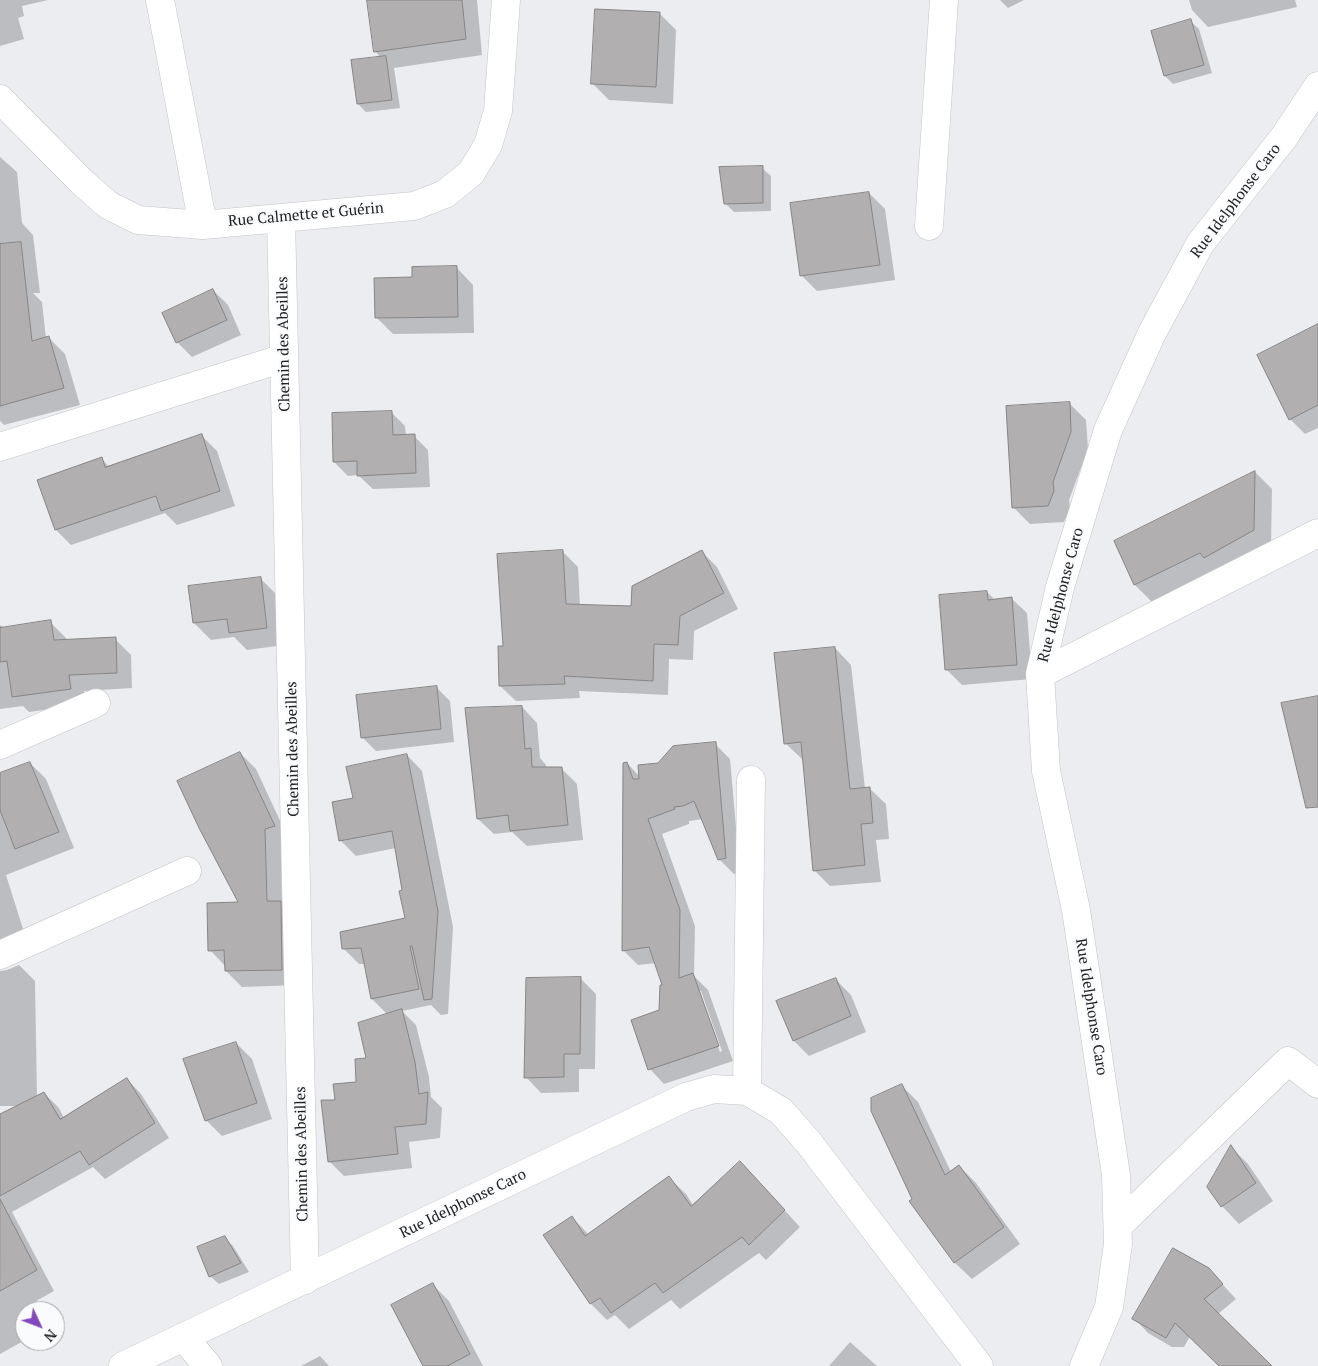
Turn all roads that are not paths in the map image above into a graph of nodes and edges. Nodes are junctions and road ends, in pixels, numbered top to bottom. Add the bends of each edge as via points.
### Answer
1 (160, 0) edge
2 (506, 0) edge
3 (944, 0) edge
4 (1318, 86) edge
5 (0, 98) edge
6 (281, 218) junction
7 (203, 224) junction
8 (929, 226) dead end
9 (284, 358) junction
10 (0, 447) edge
11 (1318, 534) edge
12 (1040, 674) junction
13 (96, 704) dead end
14 (0, 745) edge
15 (751, 780) dead end
16 (187, 871) dead end
17 (0, 955) edge
18 (1318, 1084) edge
19 (747, 1091) junction
20 (1118, 1226) junction
21 (305, 1280) junction
22 (184, 1338) junction
23 (122, 1366) edge
24 (208, 1366) edge
25 (979, 1366) edge
26 (1084, 1366) edge

1 - 7 street
2 - 6 street, Rue Calmette et Guérin via 498,110 488,145 471,173 445,194 414,206
3 - 8 street
4 - 12 street, Rue Idelphonse Caro via 1284,137 1200,244 1152,333 1108,430 1060,587
5 - 7 street, Rue Calmette et Guérin via 108,205 138,220
6 - 7 street, Rue Calmette et Guérin
6 - 9 street, Chemin des Abeilles
9 - 10 street
9 - 21 street, Chemin des Abeilles
11 - 12 street
12 - 20 street, Rue Idelphonse Caro via 1046,770 1076,910 1116,1175
13 - 14 street
15 - 19 street
16 - 17 street
18 - 20 street via 1288,1061
19 - 21 street, Rue Idelphonse Caro via 714,1089 686,1097
19 - 25 street, Rue Idelphonse Caro via 781,1111 809,1143
20 - 26 street, Rue Idelphonse Caro via 1109,1306
21 - 22 street, Rue Idelphonse Caro
22 - 23 street, Rue Idelphonse Caro
22 - 24 street

